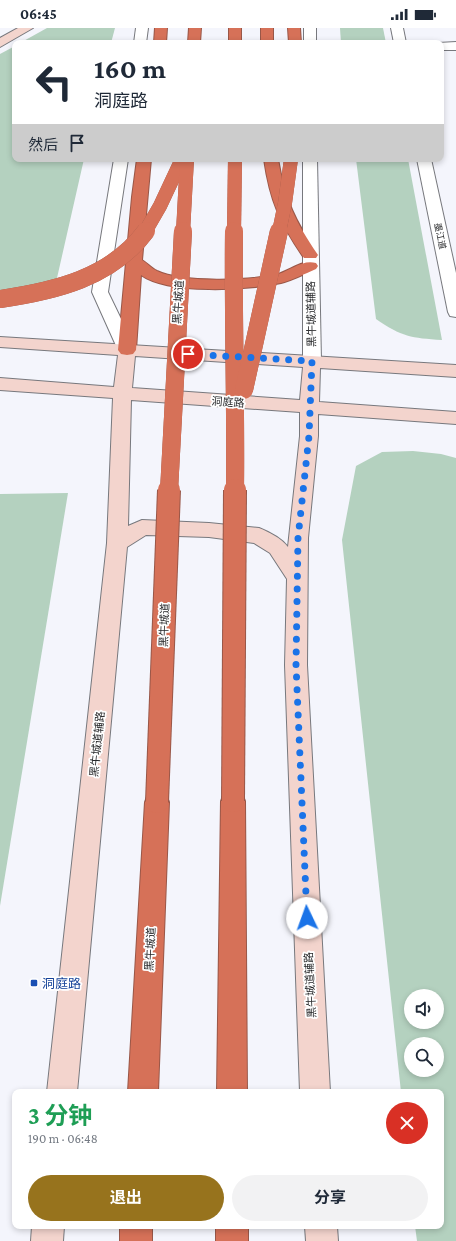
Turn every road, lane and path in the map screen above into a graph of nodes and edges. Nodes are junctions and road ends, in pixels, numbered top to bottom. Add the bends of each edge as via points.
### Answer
1 (28, 28) edge
2 (142, 28) edge
3 (162, 28) edge
4 (195, 28) edge
5 (235, 28) edge
6 (267, 28) edge
7 (294, 28) edge
8 (310, 28) edge
9 (397, 28) edge
10 (140, 40) edge
11 (160, 40) edge
12 (194, 40) edge
13 (235, 40) edge
14 (267, 40) edge
15 (295, 40) edge
16 (310, 40) edge
17 (399, 40) edge
18 (0, 43) edge
19 (444, 46) edge
20 (456, 46) edge
21 (121, 162) edge
22 (144, 162) edge
23 (180, 162) edge
24 (187, 162) edge
25 (234, 162) edge
26 (271, 162) edge
27 (291, 162) edge
28 (310, 162) edge
29 (425, 162) edge
30 (310, 260) junction
31 (134, 261) junction
32 (0, 299) edge
33 (456, 312) edge
34 (0, 342) edge
35 (127, 350) junction
36 (312, 361) junction
37 (456, 371) edge
38 (0, 384) edge
39 (122, 394) junction
40 (309, 408) junction
41 (456, 418) edge
42 (236, 424) junction
43 (117, 543) junction
44 (298, 578) junction
45 (62, 1089) edge
46 (143, 1089) edge
47 (232, 1089) edge
48 (315, 1089) edge
49 (48, 1229) edge
50 (136, 1229) edge
51 (232, 1229) edge
52 (321, 1229) edge
53 (46, 1241) edge
54 (136, 1241) edge
55 (232, 1241) edge
56 (322, 1241) edge

1 - 18 main road
2 - 10 street
3 - 11 highway
4 - 12 highway
5 - 13 highway
6 - 14 highway
7 - 15 highway
8 - 16 street
9 - 17 street
19 - 20 street
21 - 35 street via 100,292
22 - 31 highway
23 - 32 highway, bridge via 144,233 120,259 77,282 39,293
24 - 46 highway, 黑牛城道, bridge via 173,390
25 - 42 highway, bridge via 233,317
26 - 30 highway via 274,187 280,205
27 - 42 highway, bridge
28 - 30 street, 黑牛城道辅路
29 - 33 street, 墨江道
30 - 31 highway via 282,278 200,284 150,274
30 - 36 street, 黑牛城道辅路
31 - 35 highway
34 - 35 main road
35 - 36 main road
35 - 39 main road, 黑牛城道辅路
36 - 37 main road
36 - 40 main road, 黑牛城道辅路
38 - 39 main road, 洞庭路
39 - 40 main road, 洞庭路
39 - 43 main road, 黑牛城道辅路
40 - 41 main road, 洞庭路
40 - 44 main road, 黑牛城道辅路 via 309,436 298,538
42 - 47 highway, bridge
43 - 44 main road via 142,528 209,530 259,536 278,548
43 - 45 main road, 黑牛城道辅路
44 - 48 main road, 黑牛城道辅路 via 296,665
49 - 53 main road
50 - 54 highway
51 - 55 highway
52 - 56 main road

